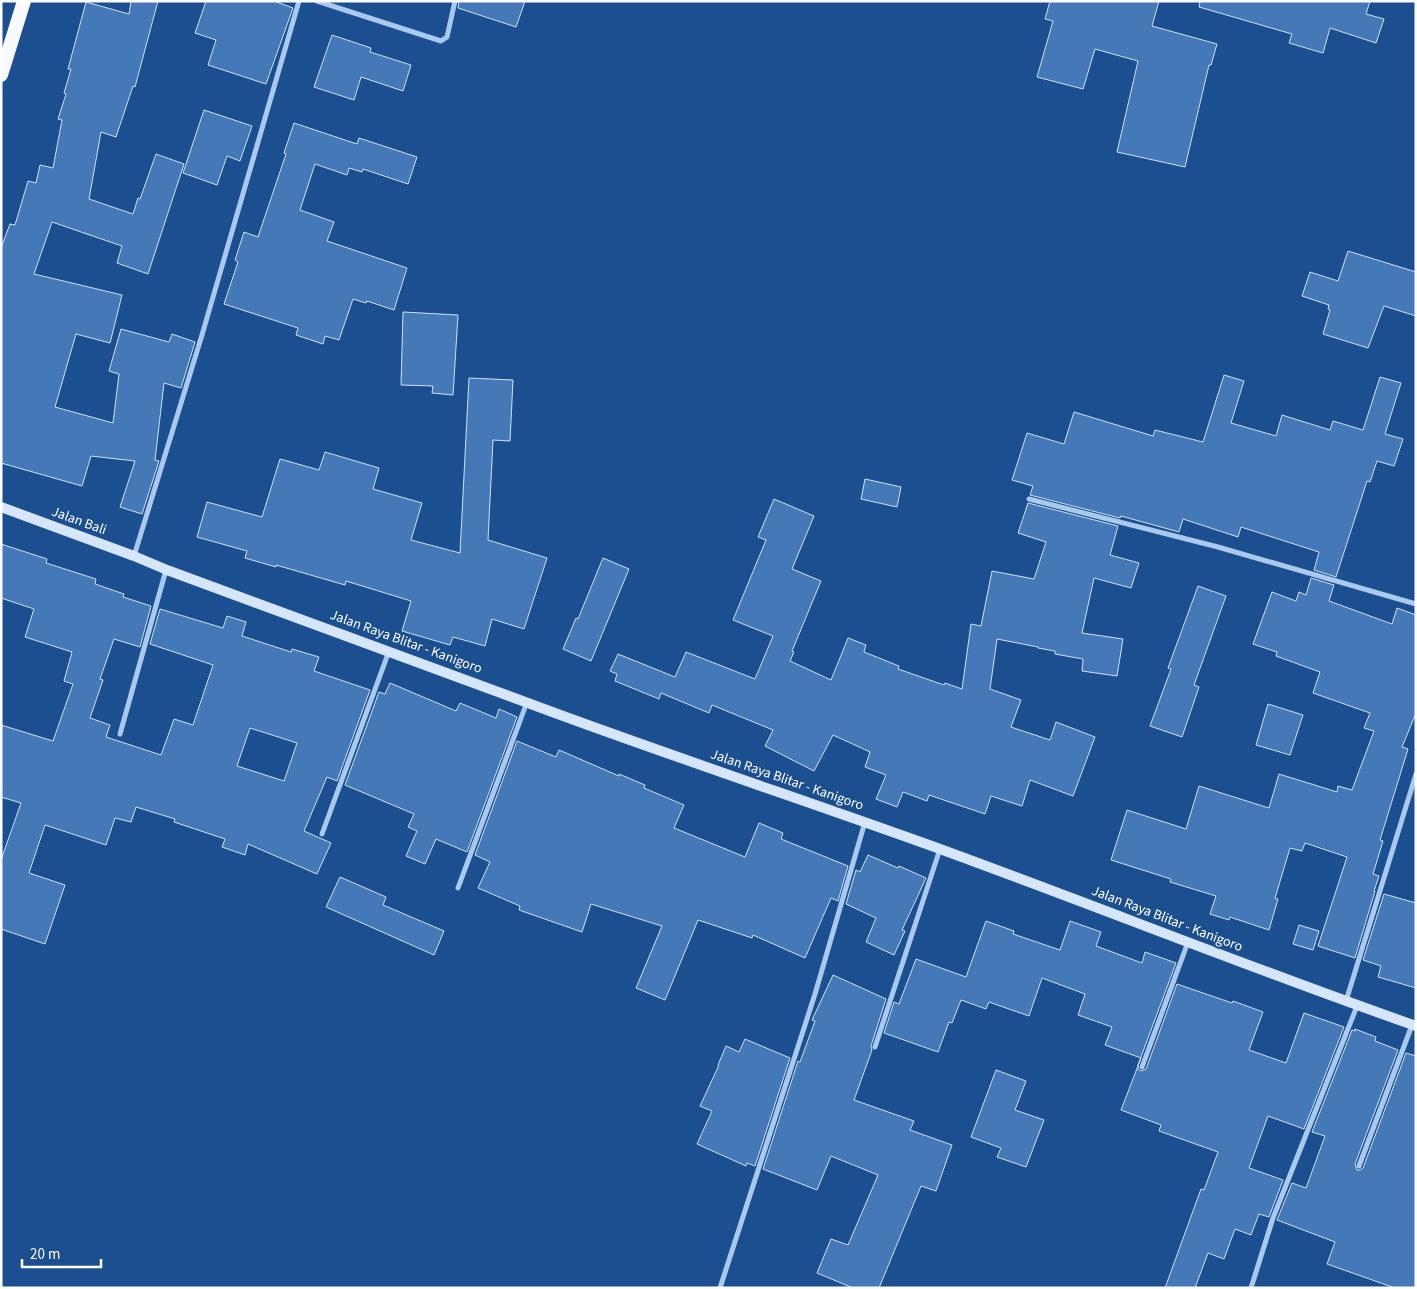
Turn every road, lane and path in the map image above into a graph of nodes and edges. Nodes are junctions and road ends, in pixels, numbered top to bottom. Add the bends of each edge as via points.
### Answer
1 (24, 1) edge
2 (300, 1) edge
3 (317, 1) edge
4 (455, 1) edge
5 (1, 75) edge
6 (1029, 499) dead end
7 (1, 507) edge
8 (134, 556) junction
9 (147, 562) joint
10 (166, 570) junction
11 (1416, 604) edge
12 (389, 650) junction
13 (527, 702) junction
14 (120, 734) dead end
15 (1416, 774) edge
16 (864, 822) junction
17 (322, 834) dead end
18 (940, 849) junction
19 (458, 888) dead end
20 (1188, 941) junction
21 (1346, 1002) junction
22 (1357, 1006) junction
23 (1414, 1026) edge
24 (875, 1047) dead end
25 (1142, 1067) dead end
26 (1359, 1166) dead end
27 (720, 1288) edge
28 (1251, 1288) edge

1 - 5 highway
2 - 8 street
3 - 4 street via 442,42 447,37
6 - 11 street via 1218,547
7 - 8 main road, Jalan Bali
8 - 9 main road, Jalan Bali
9 - 10 main road, Jalan Raya Blitar - Kanigoro
10 - 12 main road, Jalan Raya Blitar - Kanigoro
10 - 14 street
12 - 13 main road, Jalan Raya Blitar - Kanigoro
12 - 17 street
13 - 16 main road, Jalan Raya Blitar - Kanigoro
13 - 19 street
15 - 21 street
16 - 18 main road, Jalan Raya Blitar - Kanigoro
16 - 27 street via 815,994
18 - 20 main road, Jalan Raya Blitar - Kanigoro
18 - 24 street
20 - 21 main road, Jalan Raya Blitar - Kanigoro
20 - 25 street
21 - 22 main road, Jalan Raya Blitar - Kanigoro
22 - 23 main road, Jalan Raya Blitar - Kanigoro
22 - 28 street via 1273,1218
23 - 26 street

